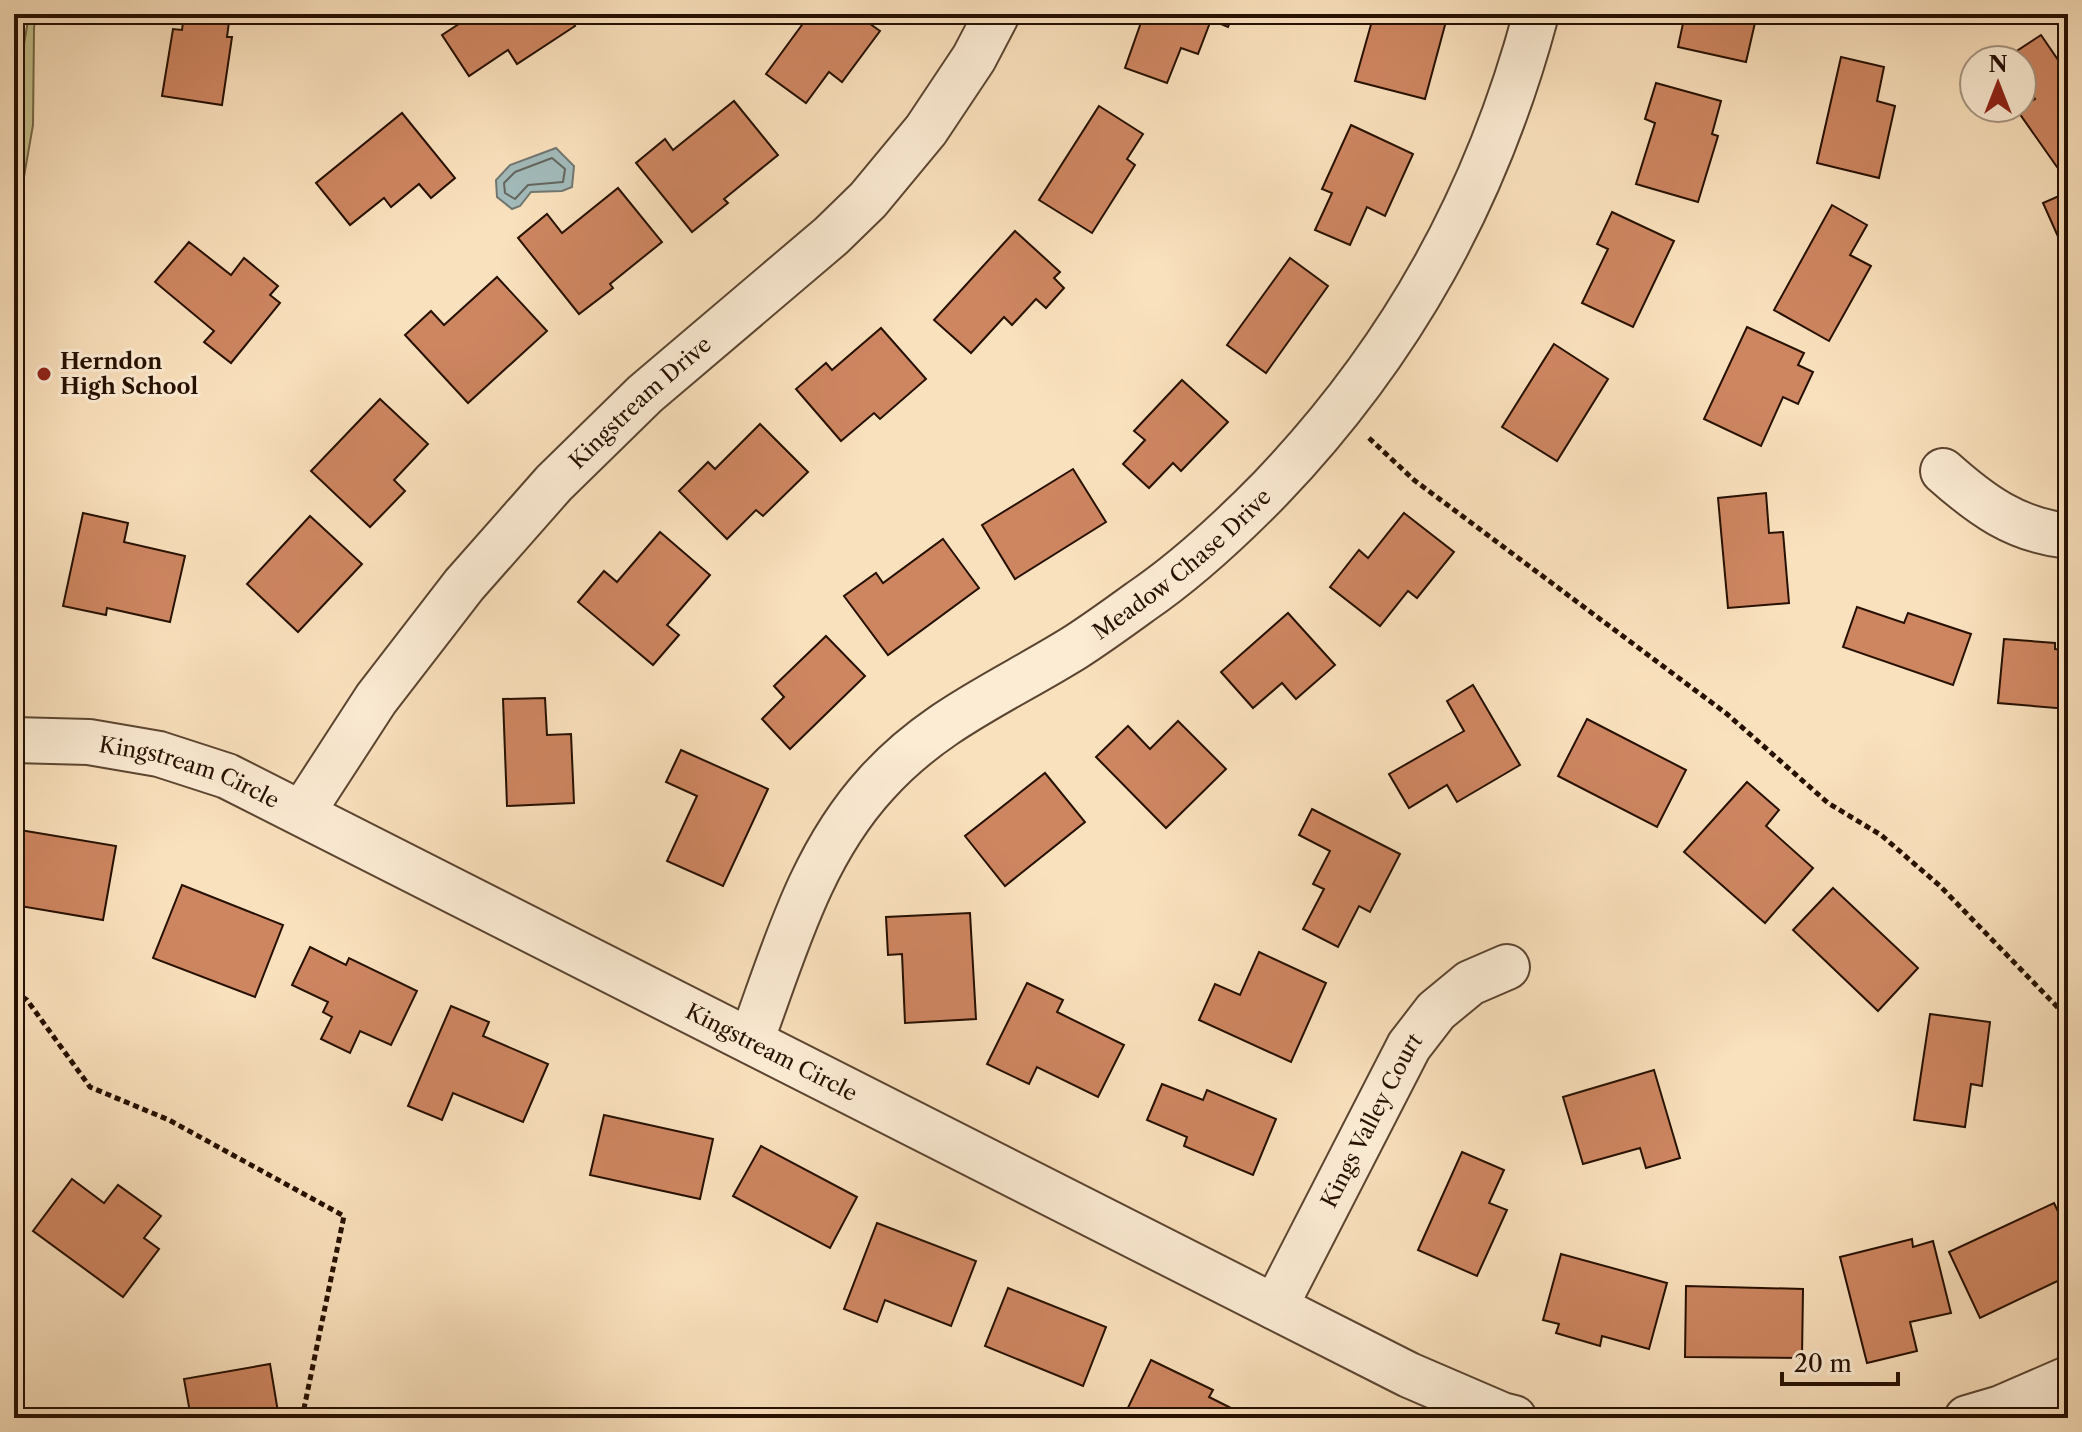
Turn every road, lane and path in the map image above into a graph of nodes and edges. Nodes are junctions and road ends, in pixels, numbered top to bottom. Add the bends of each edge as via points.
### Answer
1 (997, 14) edge
2 (1536, 14) edge
3 (1339, 410) junction
4 (1943, 471) dead end
5 (2068, 536) edge
6 (14, 740) edge
7 (302, 813) junction
8 (1507, 967) dead end
9 (14, 991) edge
10 (2068, 1018) edge
11 (751, 1041) junction
12 (1275, 1307) junction
13 (2068, 1379) edge
14 (302, 1418) edge
15 (1514, 1418) edge
16 (1967, 1418) edge

1 - 7 street, Kingstream Drive via 926,130 868,200 645,394 554,483 464,585 376,699
2 - 3 street, Meadow Chase Drive via 1486,165 1446,249 1396,334
3 - 10 path via 1414,480 1727,714 1828,803 1881,835 1940,886
3 - 11 street, Meadow Chase Drive via 1240,520 1158,590 1075,648 920,742 875,784 838,833 807,889
4 - 5 street via 1975,500 2011,520
6 - 7 street, Kingstream Circle via 89,742 159,754 227,776
7 - 11 street, Kingstream Circle
8 - 12 street, Kings Valley Court via 1470,983 1447,1001 1409,1046
9 - 14 path via 27,1000 90,1087 169,1120 344,1216
11 - 12 street, Kingstream Circle
12 - 15 street, Kingstream Circle via 1409,1375
13 - 16 street

